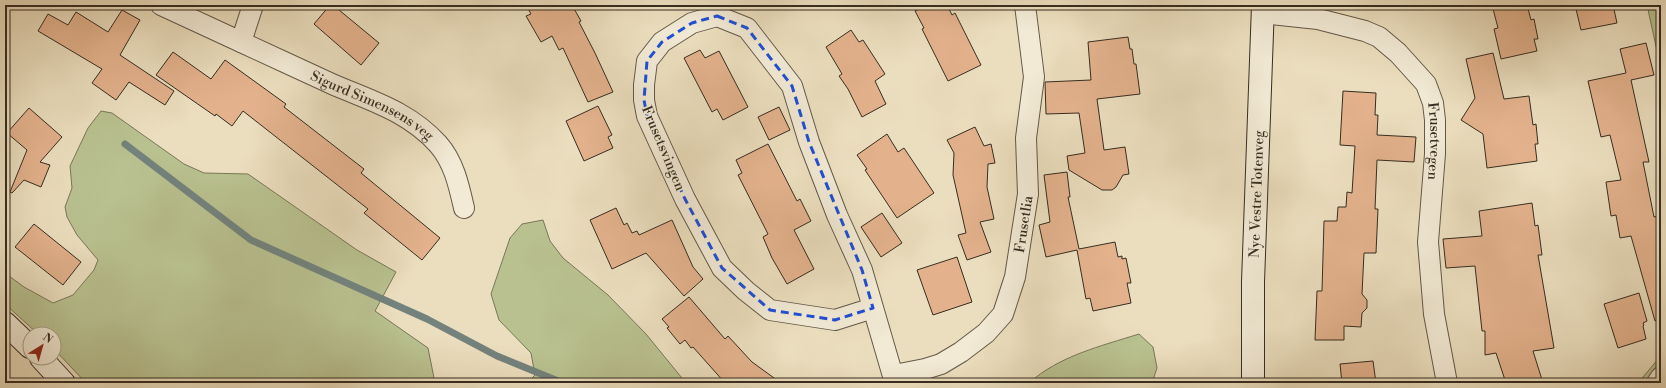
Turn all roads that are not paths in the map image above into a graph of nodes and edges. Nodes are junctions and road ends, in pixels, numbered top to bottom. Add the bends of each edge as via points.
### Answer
1 (161, 5) edge
2 (253, 5) edge
3 (1025, 5) edge
4 (1263, 9) edge
5 (240, 42) junction
6 (464, 208) dead end
7 (873, 308) junction
8 (5, 323) edge
9 (22, 339) edge
10 (48, 366) edge
11 (1661, 377) edge
12 (895, 379) edge
13 (64, 383) edge
14 (1253, 383) edge
15 (1447, 383) edge
16 (1657, 383) edge

1 - 5 street, Sigurd Simensens veg
2 - 5 street
3 - 12 street, Frusetlia via 1034,77 1026,138 1028,194 1015,277 1003,314 986,333 961,352 941,364
4 - 14 main road, Nye Vestre Totenveg via 1253,282
4 - 15 street, Frusetvegen via 1318,18 1379,37 1398,52 1426,84 1433,103 1435,120 1428,242 1434,314
5 - 6 street, Sigurd Simensens veg via 394,110 418,126 438,145 452,167
7 - 7 street, Frusetsvingen via 862,270 837,215 809,142 792,86 747,28 717,16 692,23 662,42 647,62 644,85 647,116 682,193 722,268 770,310 835,320
7 - 12 street, Frusetsvingen
8 - 9 main road
10 - 13 main road
11 - 16 street

